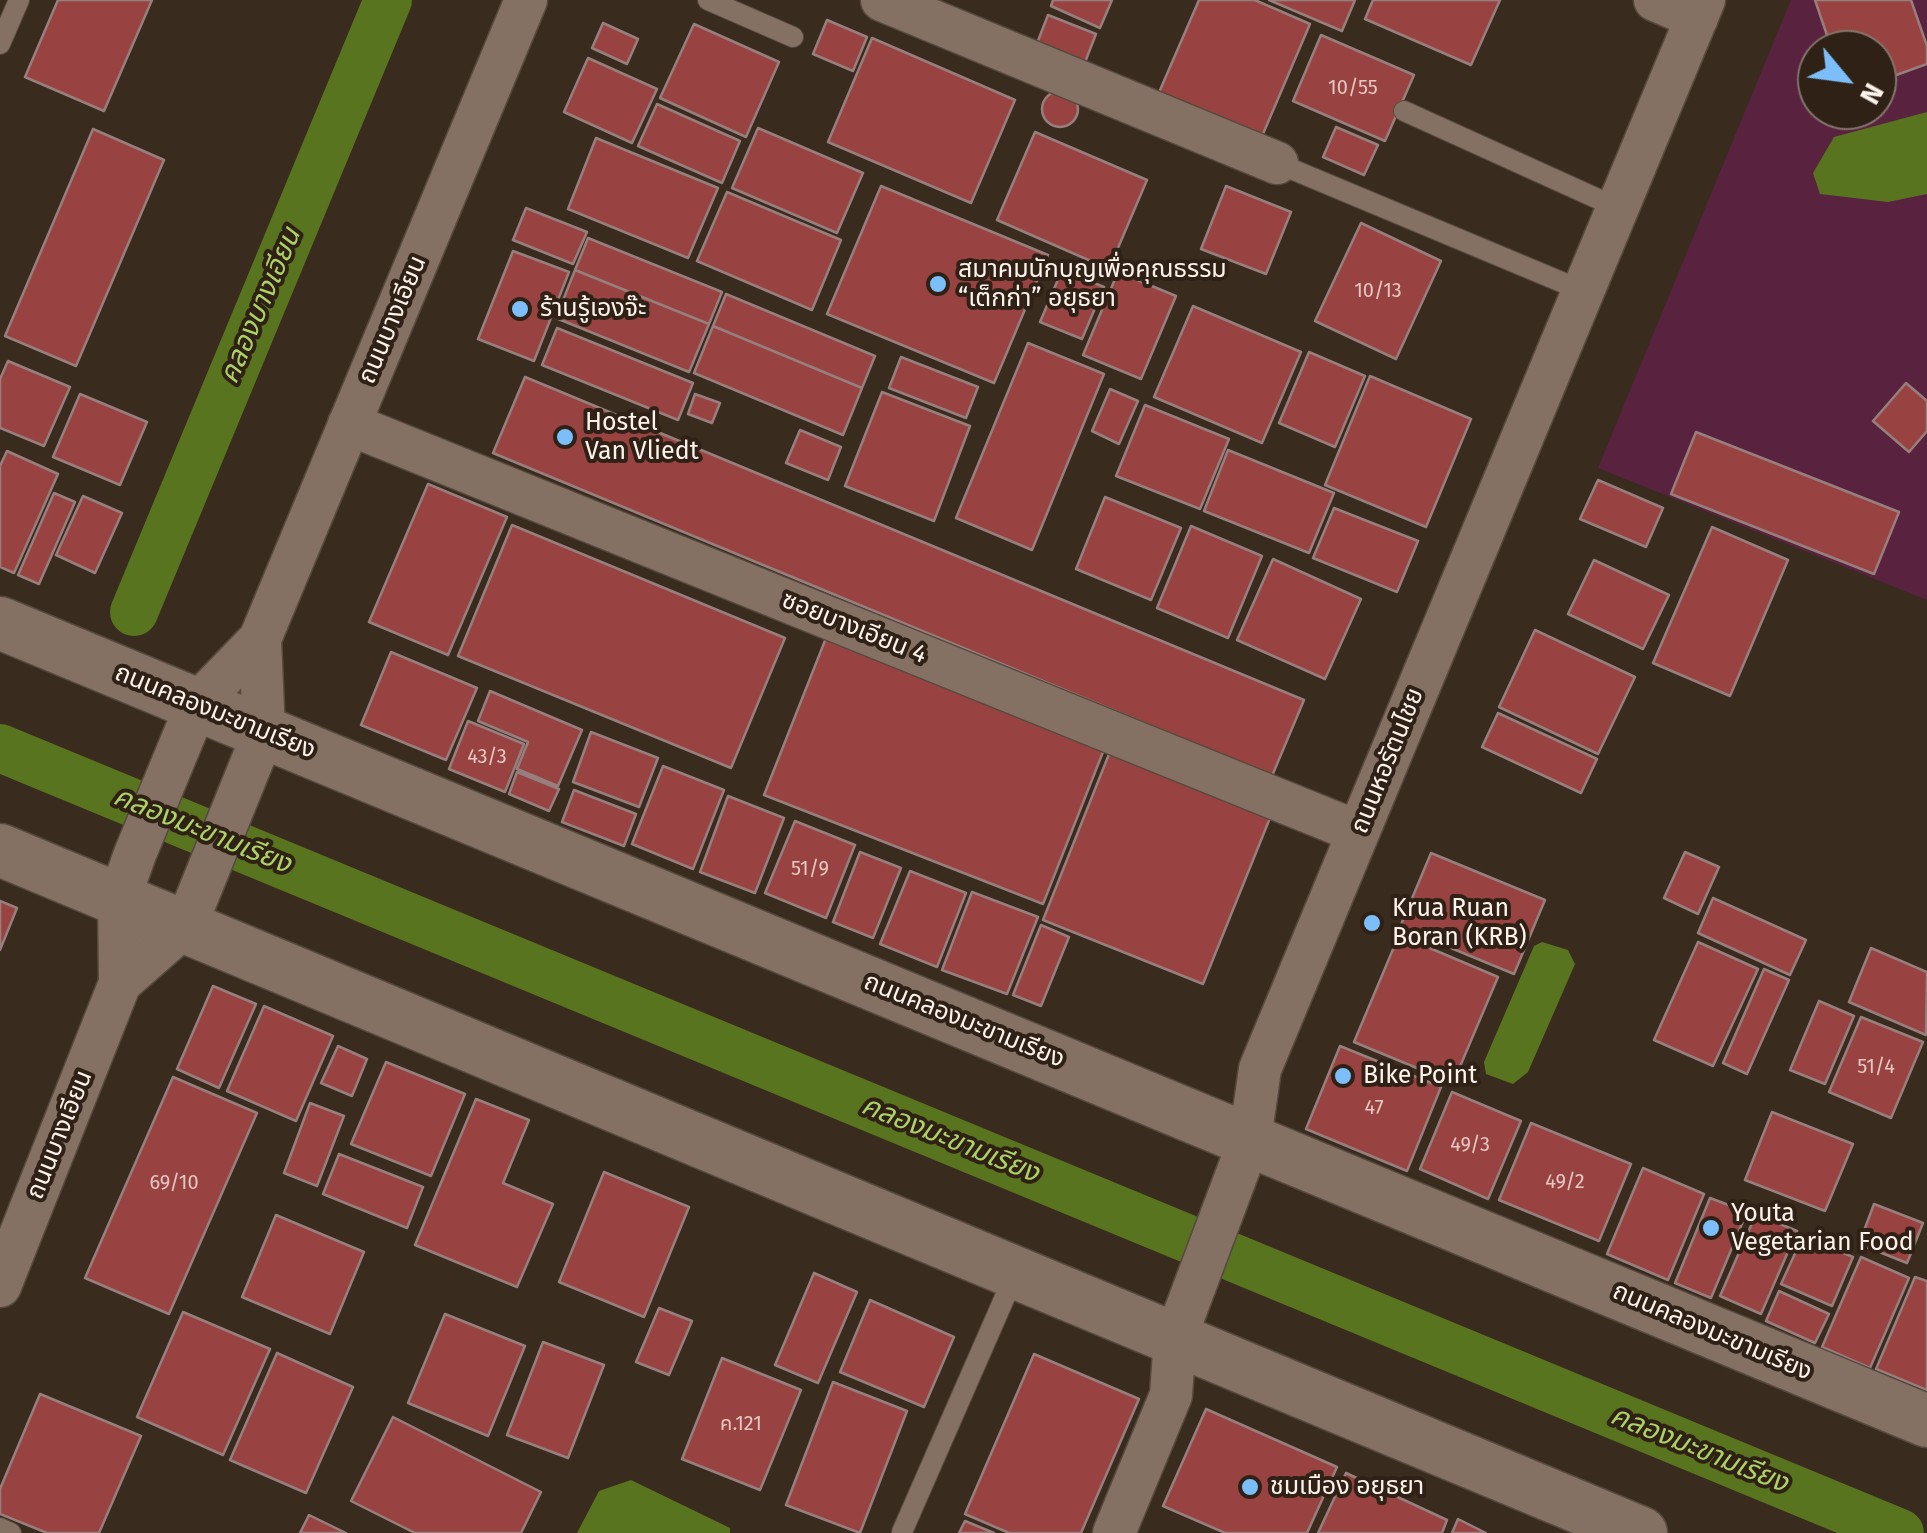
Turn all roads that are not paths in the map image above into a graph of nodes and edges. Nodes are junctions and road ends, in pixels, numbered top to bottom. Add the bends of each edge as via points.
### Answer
1 (526, 0) edge
2 (708, 0) edge
3 (882, 0) edge
4 (1655, 0) edge
5 (11, 5) edge
6 (1700, 9) edge
7 (793, 37) dead end
8 (0, 44) edge
9 (1404, 111) dead end
10 (1277, 164) joint
11 (1618, 208) junction
12 (1583, 290) junction
13 (350, 424) junction
14 (0, 623) edge
15 (260, 639) junction
16 (197, 704) junction
17 (264, 732) junction
18 (1358, 832) junction
19 (0, 850) edge
20 (127, 877) junction
21 (194, 904) junction
22 (120, 984) junction
23 (1250, 1139) junction
24 (1016, 1273) junction
25 (0, 1286) edge
26 (1175, 1339) junction
27 (1927, 1421) edge
28 (0, 1528) edge
29 (902, 1532) edge
30 (11, 1533) edge
31 (1114, 1533) edge
32 (1641, 1533) edge

1 - 13 street, ถนนบางเอียน
2 - 7 lane
3 - 10 street
4 - 6 street
5 - 8 lane
6 - 11 street, ถนนหอรัตนไชย
9 - 11 lane
10 - 12 lane
11 - 12 street, ถนนหอรัตนไชย
12 - 18 street, ถนนหอรัตนไชย
13 - 15 street, ถนนบางเอียน
13 - 18 street, ซอยบางเอียน 4
14 - 16 street, ถนนคลองมะขามเรียง
15 - 16 street, ถนนบางเอียน
15 - 17 street, ถนนบางเอียน
16 - 17 street, ถนนคลองมะขามเรียง
16 - 20 street, ถนนบางเอียน
17 - 21 street, ถนนบางเอียน
17 - 23 street, ถนนคลองมะขามเรียง
18 - 23 street, ถนนหอรัตนไชย via 1260,1068
19 - 20 street
20 - 21 street
20 - 22 street, ถนนบางเอียน
21 - 22 street, ถนนบางเอียน
21 - 24 street
22 - 25 street, ถนนบางเอียน
23 - 26 street, ถนนหอรัตนไชย
23 - 27 street, ถนนคลองมะขามเรียง
24 - 26 street
24 - 29 lane
26 - 31 street, ถนนหอรัตนไชย via 1172,1396
26 - 32 street
28 - 30 lane

